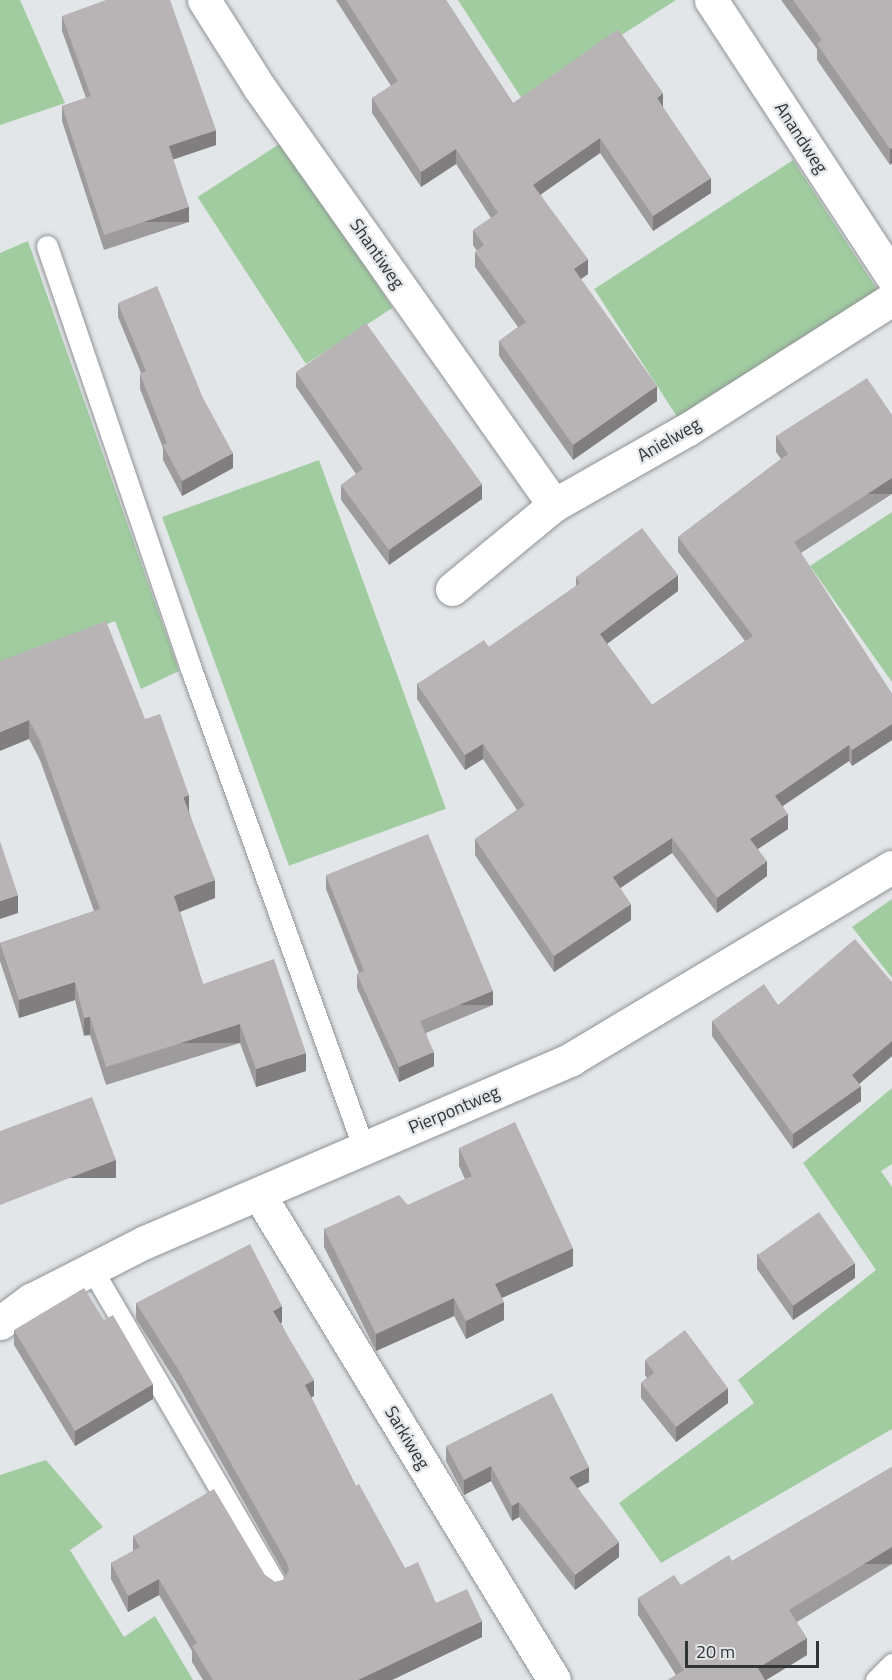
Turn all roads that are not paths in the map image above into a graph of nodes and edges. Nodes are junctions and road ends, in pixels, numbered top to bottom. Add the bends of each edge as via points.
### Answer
1 (204, 0) edge
2 (711, 0) edge
3 (47, 246) dead end
4 (892, 277) edge
5 (892, 299) edge
6 (554, 506) junction
7 (452, 589) dead end
8 (892, 867) edge
9 (364, 1149) junction
10 (260, 1196) junction
11 (92, 1269) junction
12 (0, 1323) edge
13 (276, 1585) edge
14 (892, 1664) edge
15 (554, 1680) edge
16 (876, 1680) edge

1 - 6 street, Shantiweg via 259,87
2 - 4 street, Anandweg
3 - 9 lane via 190,666
5 - 6 street, Anielweg via 688,429
6 - 7 street, Anielweg
8 - 9 street, Pierpontweg via 571,1059
9 - 10 street, Pierpontweg
10 - 11 street, Pierpontweg via 145,1242
10 - 15 street, Sarkiweg
11 - 12 street, Pierpontweg via 31,1300
11 - 13 lane
14 - 16 lane

